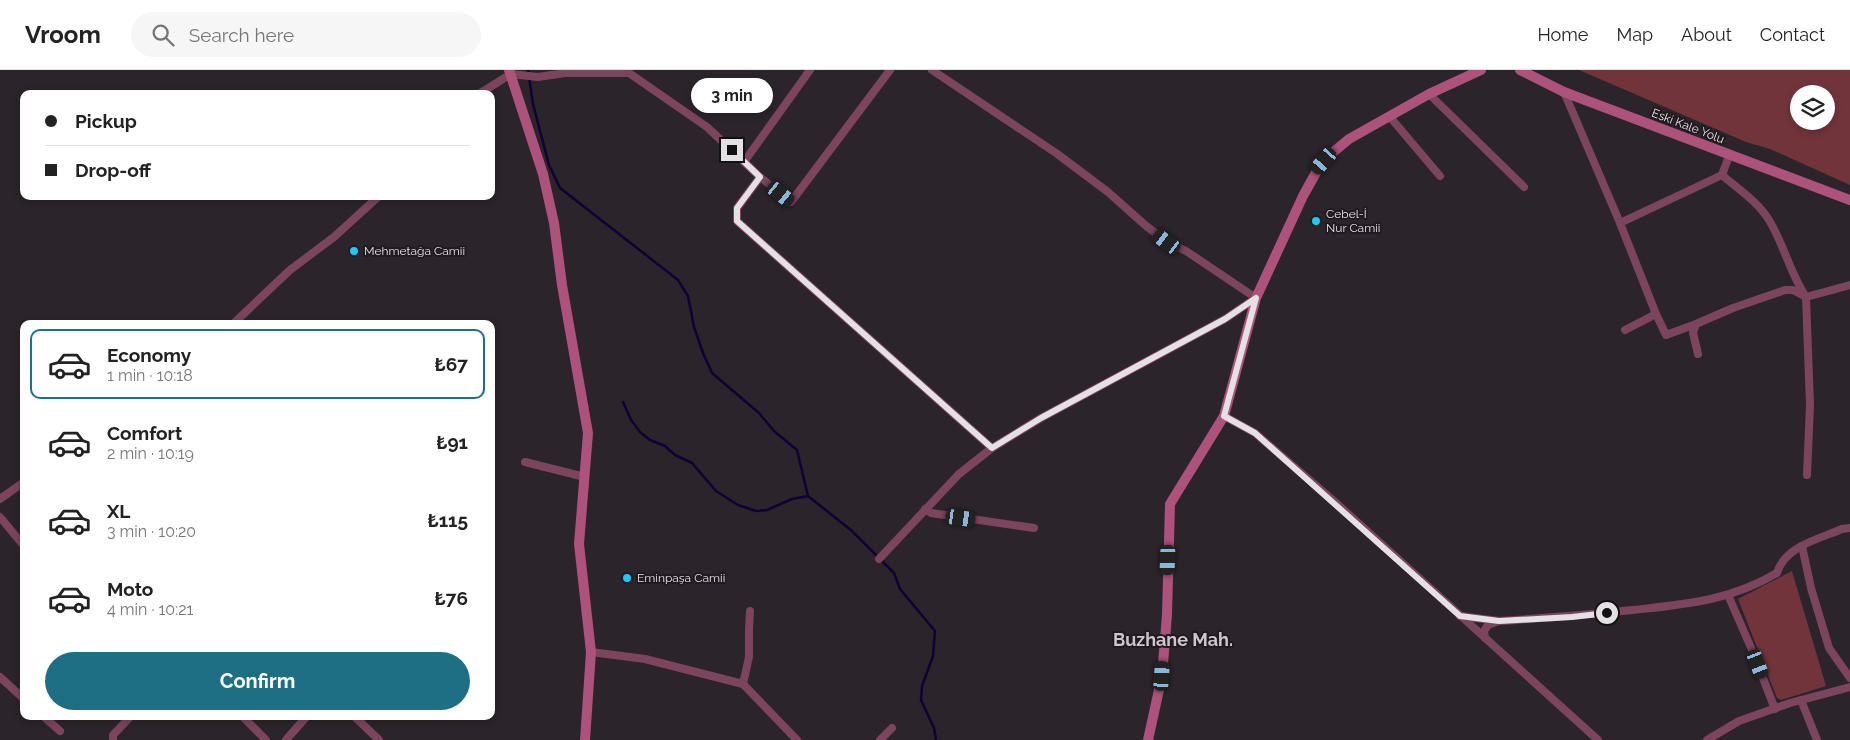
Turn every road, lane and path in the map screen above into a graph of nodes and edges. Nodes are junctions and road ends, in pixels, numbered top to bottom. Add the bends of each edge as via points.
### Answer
1 (810, 70) edge
2 (890, 70) edge
3 (932, 70) edge
4 (1481, 70) edge
5 (1520, 70) edge
6 (565, 72) edge
7 (513, 73) edge
8 (485, 90) edge
9 (1564, 92) junction
10 (1429, 94) junction
11 (1390, 117) junction
12 (1730, 156) junction
13 (744, 162) junction
14 (1722, 175) junction
15 (1440, 176) dead end
16 (760, 177) junction
17 (1524, 188) dead end
18 (375, 200) edge
19 (1850, 200) edge
20 (1620, 223) junction
21 (1850, 286) edge
22 (1806, 297) junction
23 (1256, 298) junction
24 (1656, 314) junction
25 (237, 320) edge
26 (1696, 324) junction
27 (1625, 330) dead end
28 (1698, 354) dead end
29 (1224, 416) junction
30 (992, 448) junction
31 (525, 462) dead end
32 (1807, 475) dead end
33 (584, 477) junction
34 (20, 485) edge
35 (0, 499) edge
36 (925, 509) junction
37 (0, 518) edge
38 (1034, 528) dead end
39 (1850, 528) edge
40 (20, 541) edge
41 (1802, 546) junction
42 (879, 559) dead end
43 (1728, 595) junction
44 (750, 611) dead end
45 (1460, 616) junction
46 (1499, 621) junction
47 (1485, 638) junction
48 (591, 652) junction
49 (0, 677) edge
50 (1850, 678) edge
51 (743, 684) junction
52 (1850, 687) edge
53 (20, 695) edge
54 (1801, 700) junction
55 (1775, 709) junction
56 (48, 720) edge
57 (127, 720) edge
58 (246, 720) edge
59 (304, 720) edge
60 (358, 720) edge
61 (892, 728) dead end
62 (60, 731) dead end
63 (113, 740) edge
64 (266, 740) edge
65 (286, 740) edge
66 (379, 740) edge
67 (585, 740) edge
68 (797, 740) edge
69 (880, 740) edge
70 (1148, 740) edge
71 (1598, 740) edge
72 (1707, 740) edge
73 (1816, 740) edge

1 - 13 street
2 - 16 street via 791,202
3 - 23 street via 1056,153 1167,242 1186,251
4 - 10 street
5 - 9 street, Eski Kale Yolu
6 - 7 street via 538,77
6 - 13 street via 629,73 707,126
7 - 8 street
7 - 33 street via 554,223 588,433
9 - 12 street, Eski Kale Yolu
9 - 20 street
10 - 11 street
10 - 17 street
11 - 15 street
11 - 23 street via 1349,139 1318,169
12 - 14 street
12 - 19 street, Eski Kale Yolu
13 - 16 street
14 - 20 street
14 - 22 street via 1761,208
16 - 30 street via 737,208 737,221
18 - 25 street via 334,237 290,270
20 - 24 street
21 - 22 street
22 - 26 street via 1786,290
22 - 32 street via 1810,405
23 - 29 street
23 - 30 street via 1225,319
24 - 26 street via 1666,335
24 - 27 street
26 - 28 street via 1693,333
29 - 45 street via 1255,433
29 - 70 street via 1170,504 1162,676
30 - 36 street via 959,474
31 - 33 street
33 - 48 street via 579,544
34 - 35 street
36 - 38 street via 931,513
36 - 42 street
37 - 40 street
39 - 41 street
41 - 43 street via 1780,562 1776,573
41 - 50 street via 1810,588 1829,648
43 - 46 street via 1695,603 1572,617
43 - 55 street
44 - 51 street via 749,657
45 - 46 street
45 - 47 street
46 - 47 street via 1488,625 1484,631
47 - 71 street
48 - 51 street via 645,660
48 - 67 street
49 - 53 street
51 - 68 street
52 - 54 street
54 - 55 street
54 - 73 street
55 - 72 street via 1739,721
56 - 62 street
57 - 63 street via 113,735
58 - 64 street
59 - 65 street
60 - 66 street
61 - 69 street

